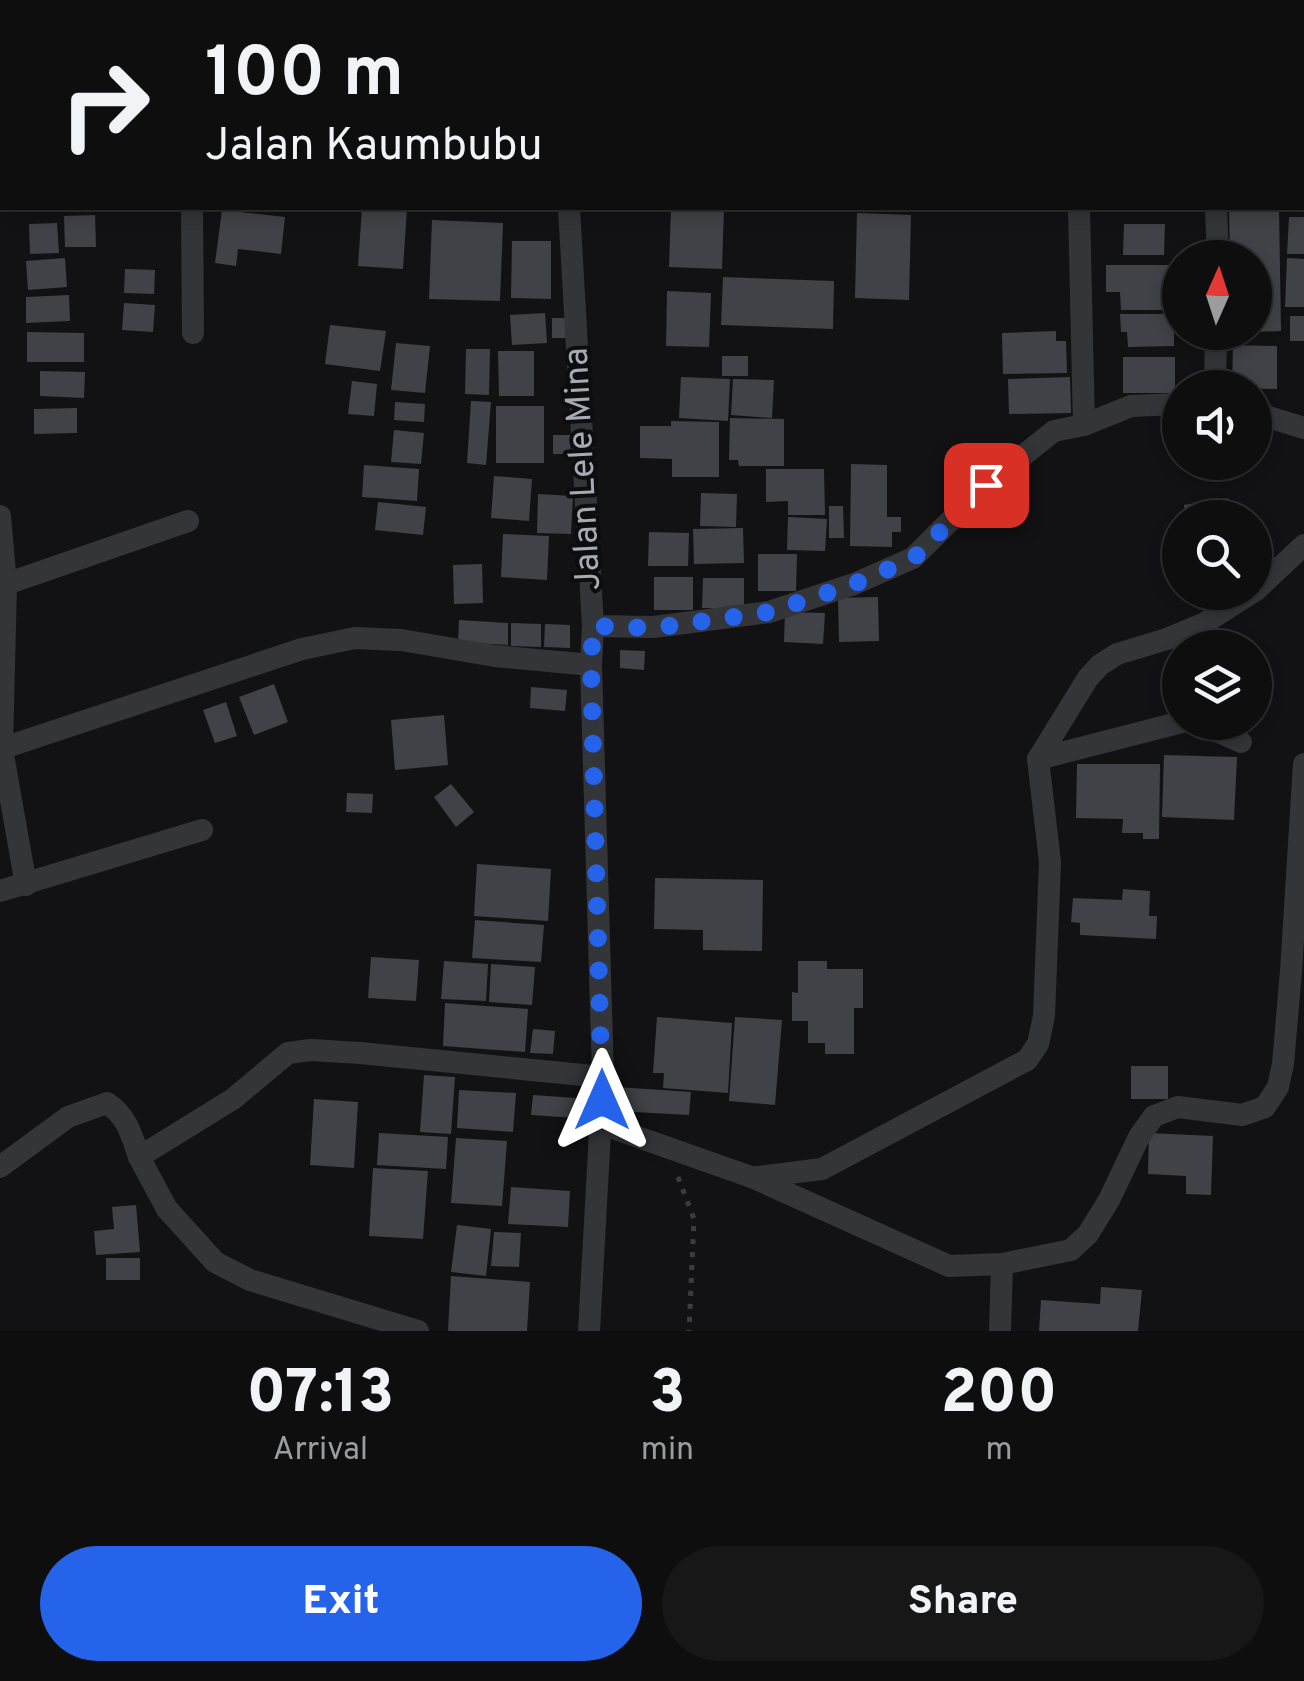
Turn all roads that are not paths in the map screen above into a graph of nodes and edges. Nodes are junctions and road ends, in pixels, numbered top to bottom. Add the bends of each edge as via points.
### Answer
1 (192, 210) edge
2 (569, 210) edge
3 (1079, 210) edge
4 (1216, 210) edge
5 (1217, 240) edge
6 (193, 334) dead end
7 (1162, 405) edge
8 (1272, 418) edge
9 (1084, 425) junction
10 (1304, 428) edge
11 (0, 516) edge
12 (188, 520) dead end
13 (1303, 546) edge
14 (1304, 566) edge
15 (1272, 575) edge
16 (6, 584) junction
17 (1225, 610) edge
18 (593, 626) junction
19 (591, 665) junction
20 (1162, 727) edge
21 (1236, 740) edge
22 (1240, 742) dead end
23 (1, 749) edge
24 (1038, 759) junction
25 (1304, 764) edge
26 (202, 830) dead end
27 (26, 885) junction
28 (0, 891) edge
29 (604, 1078) junction
30 (601, 1124) junction
31 (139, 1157) junction
32 (0, 1167) edge
33 (754, 1178) junction
34 (1002, 1264) junction
35 (418, 1331) edge
36 (589, 1331) edge
37 (1000, 1331) edge

1 - 6 street
2 - 18 street, Jalan Lele Mina
3 - 9 street
4 - 5 street
7 - 9 street via 1131,406
8 - 10 street
9 - 18 street via 1054,431 986,485 914,558 854,584 770,612 654,628
11 - 16 street
12 - 16 street
13 - 14 street
13 - 15 street
16 - 23 street
17 - 24 street via 1100,665
18 - 19 street, Jalan Lele Mina
19 - 23 street via 356,638 302,649
19 - 29 street, Jalan Lele Mina
20 - 24 street
21 - 22 street
23 - 27 street
24 - 33 street via 1050,862 1038,1044 1026,1060 822,1169
25 - 34 street via 1278,1087 1265,1106 1242,1115 1178,1106 1154,1116 1088,1234 1071,1250
26 - 27 street
27 - 28 street
29 - 30 street, Jalan Lele Mina
29 - 31 street via 311,1050 288,1054 232,1099
30 - 33 street
30 - 36 street, Jalan Lele Mina
31 - 32 street via 130,1130 108,1103 68,1117
31 - 35 street via 166,1209 216,1262 250,1280
33 - 34 street via 930,1260
34 - 37 street

